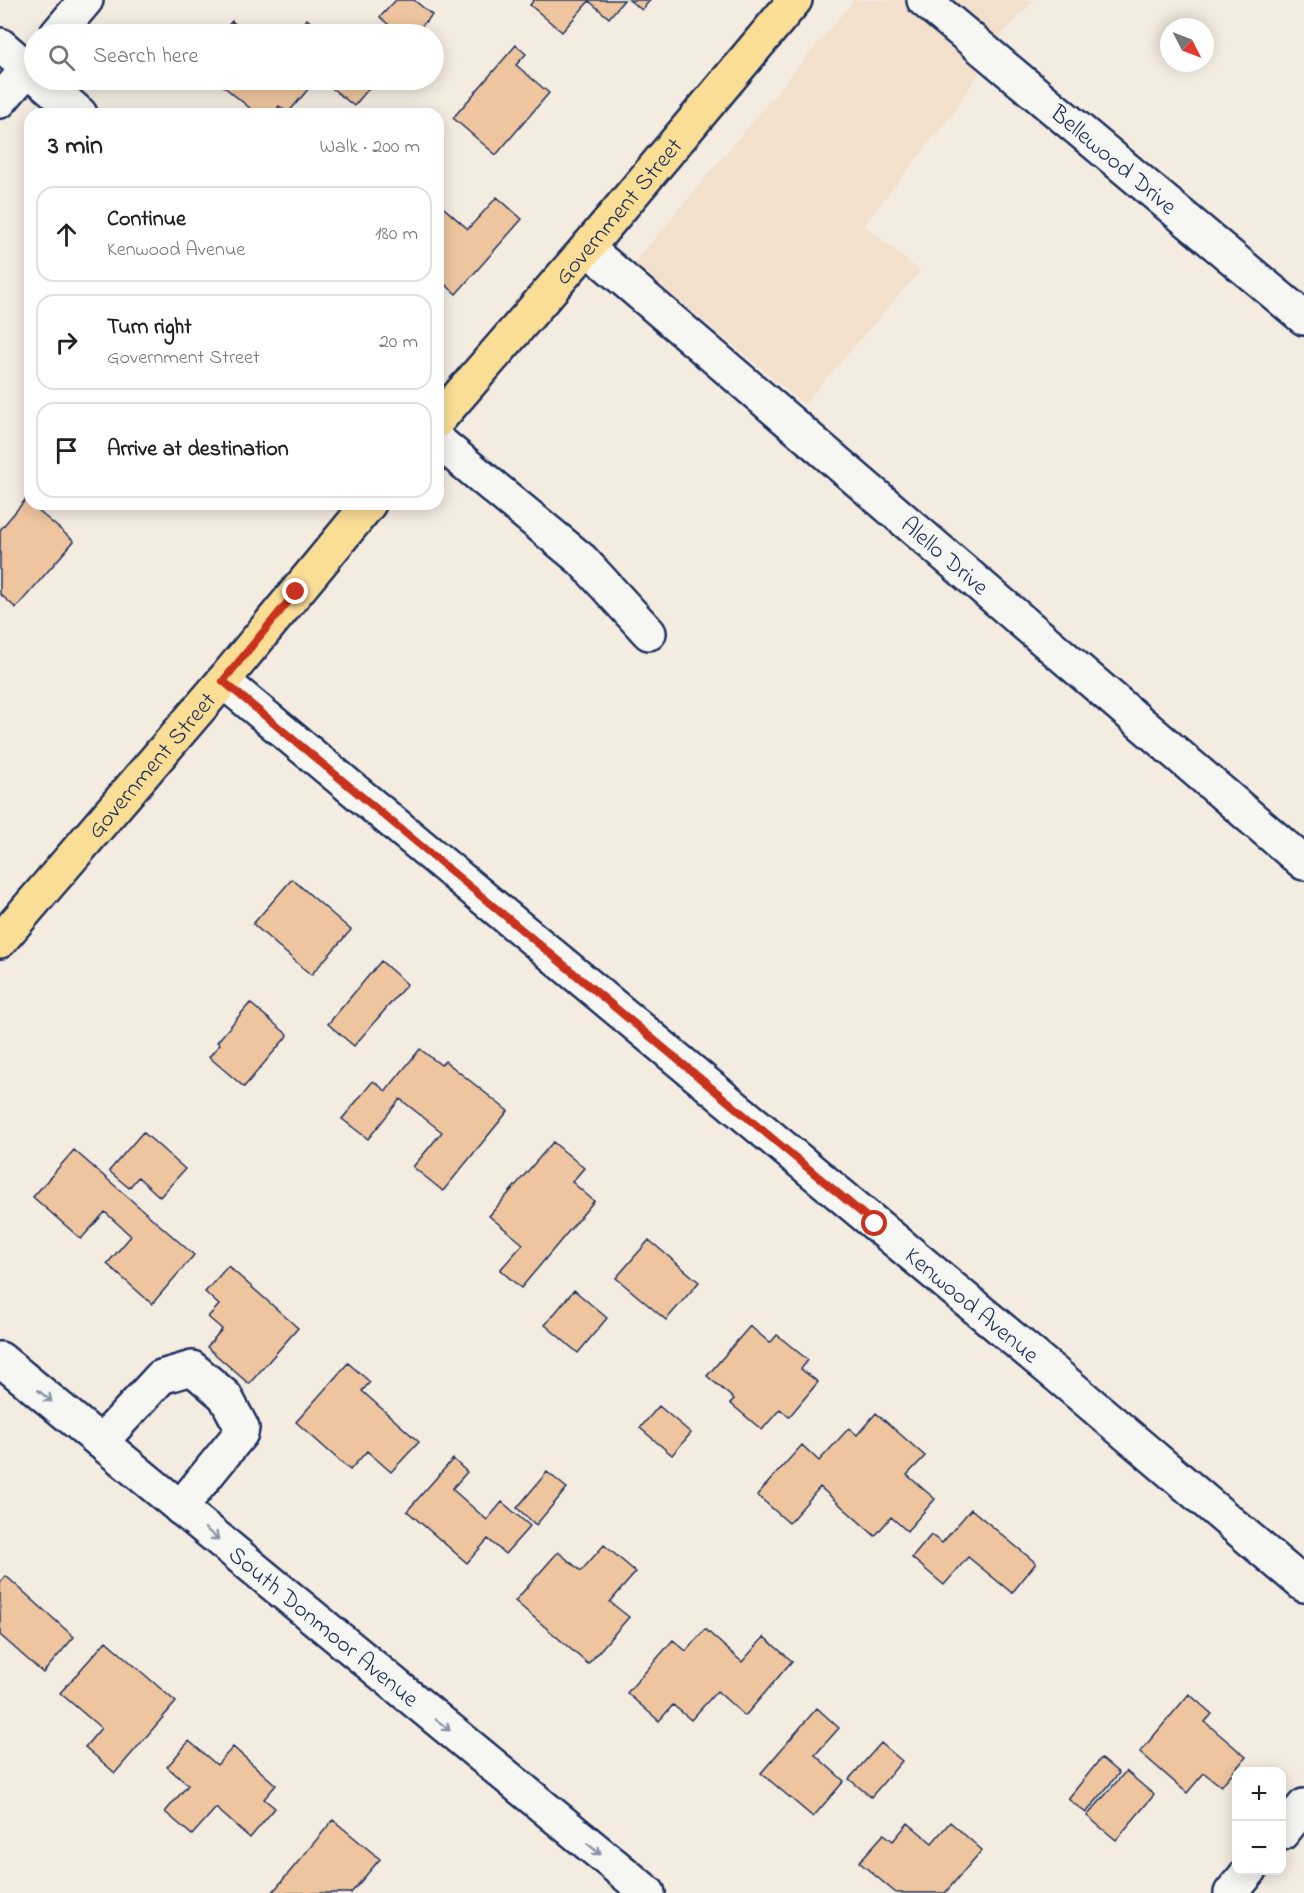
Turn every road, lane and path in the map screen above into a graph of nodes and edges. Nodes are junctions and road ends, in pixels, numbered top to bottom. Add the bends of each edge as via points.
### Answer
1 (86, 0) edge
2 (795, 0) edge
3 (924, 0) edge
4 (66, 24) edge
5 (0, 45) edge
6 (24, 63) edge
7 (24, 80) edge
8 (54, 90) edge
9 (0, 101) edge
10 (74, 108) edge
11 (587, 248) junction
12 (1304, 318) edge
13 (444, 413) edge
14 (444, 446) edge
15 (364, 510) edge
16 (649, 633) dead end
17 (223, 681) junction
18 (1304, 863) edge
19 (0, 941) edge
20 (0, 1359) edge
21 (101, 1442) junction
22 (180, 1508) junction
23 (1304, 1585) edge
24 (1304, 1806) edge
25 (1286, 1827) edge
26 (1246, 1875) edge
27 (648, 1893) edge
28 (1231, 1893) edge

1 - 4 street
2 - 11 main road, Government Street
3 - 12 street, Bellewood Drive
5 - 6 street
7 - 9 street
8 - 10 street
11 - 13 main road, Government Street
11 - 18 street, Alello Drive
14 - 16 street via 582,560
15 - 17 main road, Government Street
17 - 19 main road, Government Street
17 - 23 street, Kenwood Avenue
20 -> 21 street, South Donmoor Avenue
21 - 22 street, South Donmoor Avenue
21 - 22 street via 161,1377 192,1368 225,1396 242,1428
22 -> 27 street, South Donmoor Avenue
24 - 25 street
26 - 28 street

